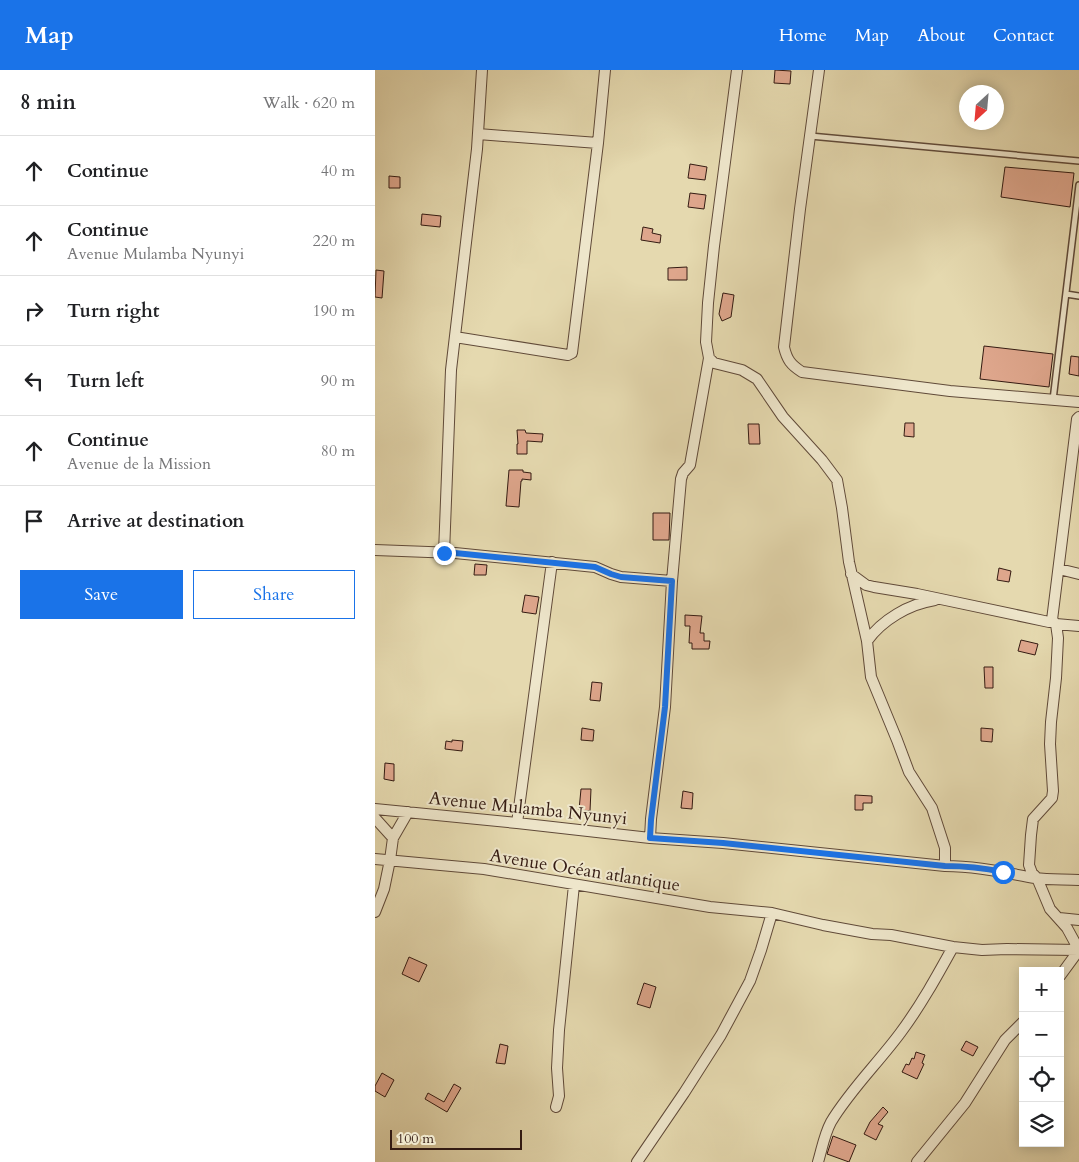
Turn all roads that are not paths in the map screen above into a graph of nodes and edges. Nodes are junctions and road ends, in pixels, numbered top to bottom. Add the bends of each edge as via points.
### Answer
1 (483, 70) edge
2 (605, 70) edge
3 (737, 70) edge
4 (819, 70) edge
5 (478, 134) junction
6 (810, 136) junction
7 (598, 143) junction
8 (1079, 161) edge
9 (1079, 185) edge
10 (1066, 294) junction
11 (1079, 296) edge
12 (455, 337) junction
13 (709, 358) junction
14 (1053, 400) junction
15 (1079, 402) edge
16 (1079, 417) edge
17 (375, 550) edge
18 (444, 553) junction
19 (551, 562) junction
20 (1059, 569) junction
21 (851, 574) junction
22 (1079, 574) edge
23 (672, 581) junction
24 (939, 599) junction
25 (1054, 622) junction
26 (1079, 626) edge
27 (867, 642) junction
28 (375, 810) edge
29 (407, 812) junction
30 (375, 818) edge
31 (517, 822) junction
32 (393, 838) junction
33 (650, 838) junction
34 (375, 859) edge
35 (390, 860) junction
36 (945, 866) junction
37 (1037, 878) junction
38 (1079, 880) edge
39 (573, 885) junction
40 (375, 912) edge
41 (772, 913) junction
42 (1059, 918) junction
43 (1079, 920) edge
44 (953, 947) junction
45 (1079, 950) edge
46 (1064, 971) edge
47 (1019, 1026) edge
48 (556, 1107) dead end
49 (637, 1162) edge
50 (818, 1162) edge
51 (917, 1162) edge

1 - 5 street
2 - 7 street
3 - 13 street via 714,246 707,332
4 - 6 street
5 - 7 street
5 - 12 street
6 - 8 lane
6 - 14 street via 784,347 790,363 802,372
7 - 12 street via 571,355
9 - 10 lane
10 - 11 lane
10 - 14 lane
12 - 18 street
13 - 21 street via 714,363 742,370 757,379 783,417 837,480
13 - 23 street via 690,465 681,480
14 - 15 street
16 - 20 street
17 - 18 street
18 - 19 street
19 - 23 street via 595,567 621,577
19 - 31 street
20 - 22 street
20 - 25 street
21 - 24 street via 866,585
21 - 27 street
23 - 33 street via 665,707
24 - 25 street
24 - 27 street via 899,613 883,623
25 - 26 street
25 - 37 street via 1058,654 1050,744 1053,791 1052,798 1033,819 1029,865
27 - 36 street via 871,676 909,772 932,808 945,848
28 - 29 street, Avenue Mulamba Nyunyi
29 - 31 street, Avenue Mulamba Nyunyi
29 - 32 street
30 - 32 street
31 - 33 street, Avenue Mulamba Nyunyi
32 - 35 street
33 - 36 street, Avenue Mulamba Nyunyi
34 - 35 street, Avenue Océan atlantique
35 - 39 street, Avenue Océan atlantique via 484,869
35 - 40 street
36 - 37 street, Avenue Mulamba Nyunyi
37 - 38 street, Avenue Mulamba Nyunyi
37 - 42 street via 1050,909
39 - 41 street, Avenue Océan atlantique via 710,907
39 - 48 street via 559,1030 559,1096
41 - 44 street, Avenue Océan atlantique via 847,930
41 - 49 street via 750,981 721,1035
42 - 43 street
42 - 45 street
44 - 45 street
44 - 50 street via 906,1024 831,1124
45 - 46 street
47 - 51 street via 1005,1040 965,1103

